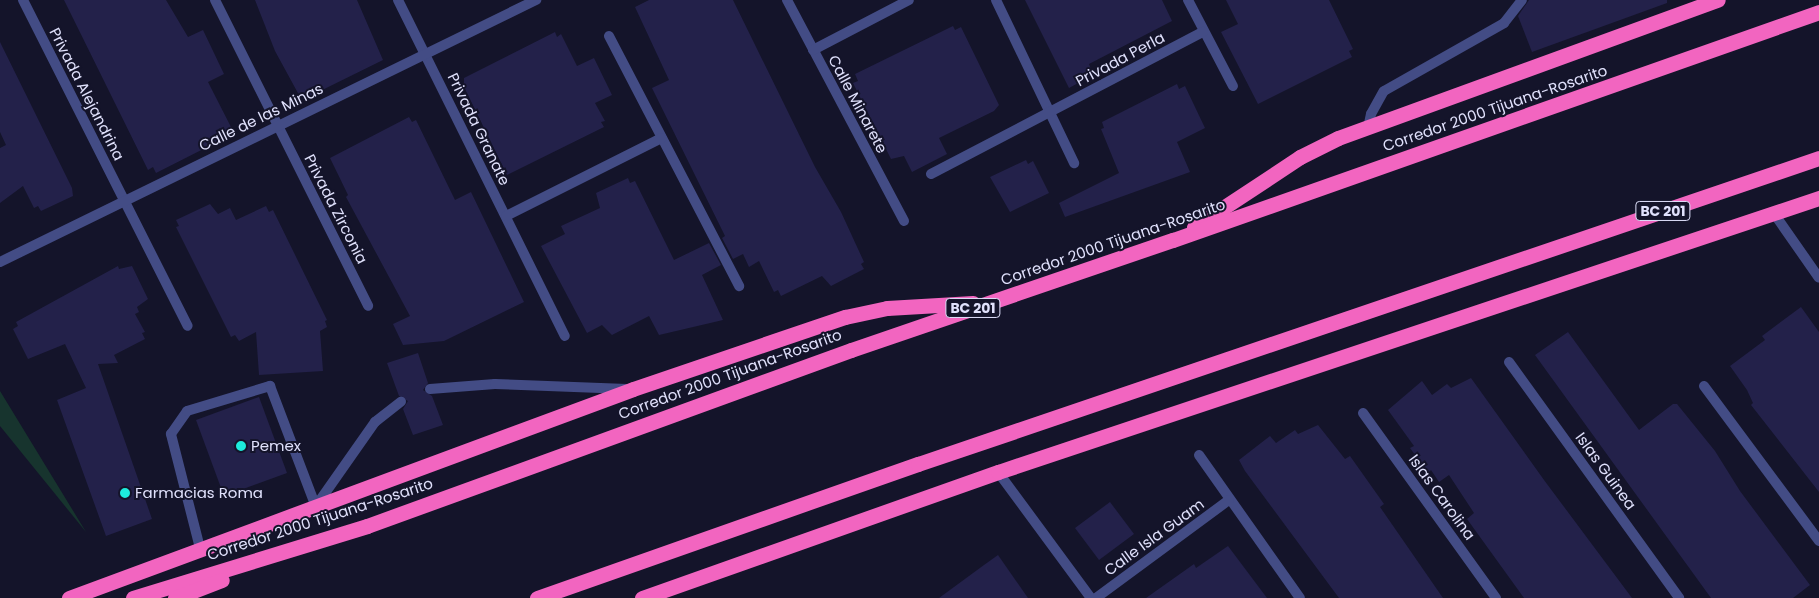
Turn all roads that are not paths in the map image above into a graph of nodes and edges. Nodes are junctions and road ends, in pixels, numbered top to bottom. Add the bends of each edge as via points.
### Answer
1 (23, 0) edge
2 (215, 0) edge
3 (398, 0) edge
4 (536, 0) edge
5 (787, 0) edge
6 (909, 0) edge
7 (996, 0) edge
8 (1188, 0) edge
9 (1522, 0) edge
10 (1718, 0) edge
11 (1819, 12) edge
12 (1204, 32) junction
13 (609, 36) dead end
14 (813, 50) junction
15 (425, 54) junction
16 (1233, 86) dead end
17 (1050, 112) junction
18 (278, 126) junction
19 (1368, 128) junction
20 (662, 138) junction
21 (1819, 158) edge
22 (1074, 163) dead end
23 (931, 174) dead end
24 (1819, 198) edge
25 (124, 201) junction
26 (1773, 212) junction
27 (506, 216) junction
28 (904, 221) dead end
29 (1173, 240) junction
30 (0, 262) edge
31 (1819, 278) edge
32 (739, 286) dead end
33 (992, 302) junction
34 (368, 306) dead end
35 (188, 326) dead end
36 (565, 336) dead end
37 (1510, 362) dead end
38 (1704, 386) dead end
39 (430, 389) dead end
40 (633, 389) junction
41 (401, 402) dead end
42 (1364, 413) dead end
43 (1199, 455) dead end
44 (998, 472) junction
45 (1229, 500) junction
46 (316, 507) junction
47 (366, 526) junction
48 (1819, 541) edge
49 (201, 552) junction
50 (68, 598) edge
51 (133, 598) edge
52 (175, 598) edge
53 (536, 598) edge
54 (642, 598) edge
55 (1091, 598) edge
56 (1096, 598) edge
57 (1300, 598) edge
58 (1496, 598) edge
59 (1679, 598) edge

1 - 25 street, Privada Alejandrina
2 - 18 street
3 - 15 street, Privada Granate
4 - 15 street, Calle de las Minas
5 - 14 street, Calle Minarete
6 - 14 street
7 - 17 street
8 - 12 street
9 - 19 street via 1504,23 1384,91 1371,114
10 - 19 highway
11 - 29 highway, Corredor 2000 Tijuana-Rosarito / BC 201
12 - 16 street
12 - 17 street, Privada Perla
13 - 20 street
14 - 28 street, Calle Minarete
15 - 18 street, Calle de las Minas
15 - 27 street, Privada Granate
17 - 22 street
17 - 23 street, Privada Perla
18 - 25 street, Calle de las Minas
18 - 34 street, Privada Zirconia
19 - 29 highway via 1300,157
20 - 27 street
20 - 32 street
21 - 53 highway, BC 201
24 - 26 highway
25 - 30 street, Calle de las Minas
25 - 35 street
26 - 31 street
26 - 44 highway
27 - 36 street, Privada Granate
29 - 33 highway, Corredor 2000 Tijuana-Rosarito / BC 201
33 - 40 highway via 887,308 845,317
33 - 47 highway, Corredor 2000 Tijuana-Rosarito / BC 201 via 647,422
37 - 59 street, Islas Guinea
38 - 48 street
39 - 40 street via 495,384
40 - 46 highway
41 - 46 street via 375,422
42 - 58 street, Islas Carolina
43 - 45 street
44 - 54 highway
44 - 55 street
45 - 56 street, Calle Isla Guam
45 - 57 street
46 - 49 highway
46 - 49 street via 270,386 187,411 171,434
47 - 51 highway, Corredor 2000 Tijuana-Rosarito / BC 201
47 - 52 highway
49 - 50 highway

